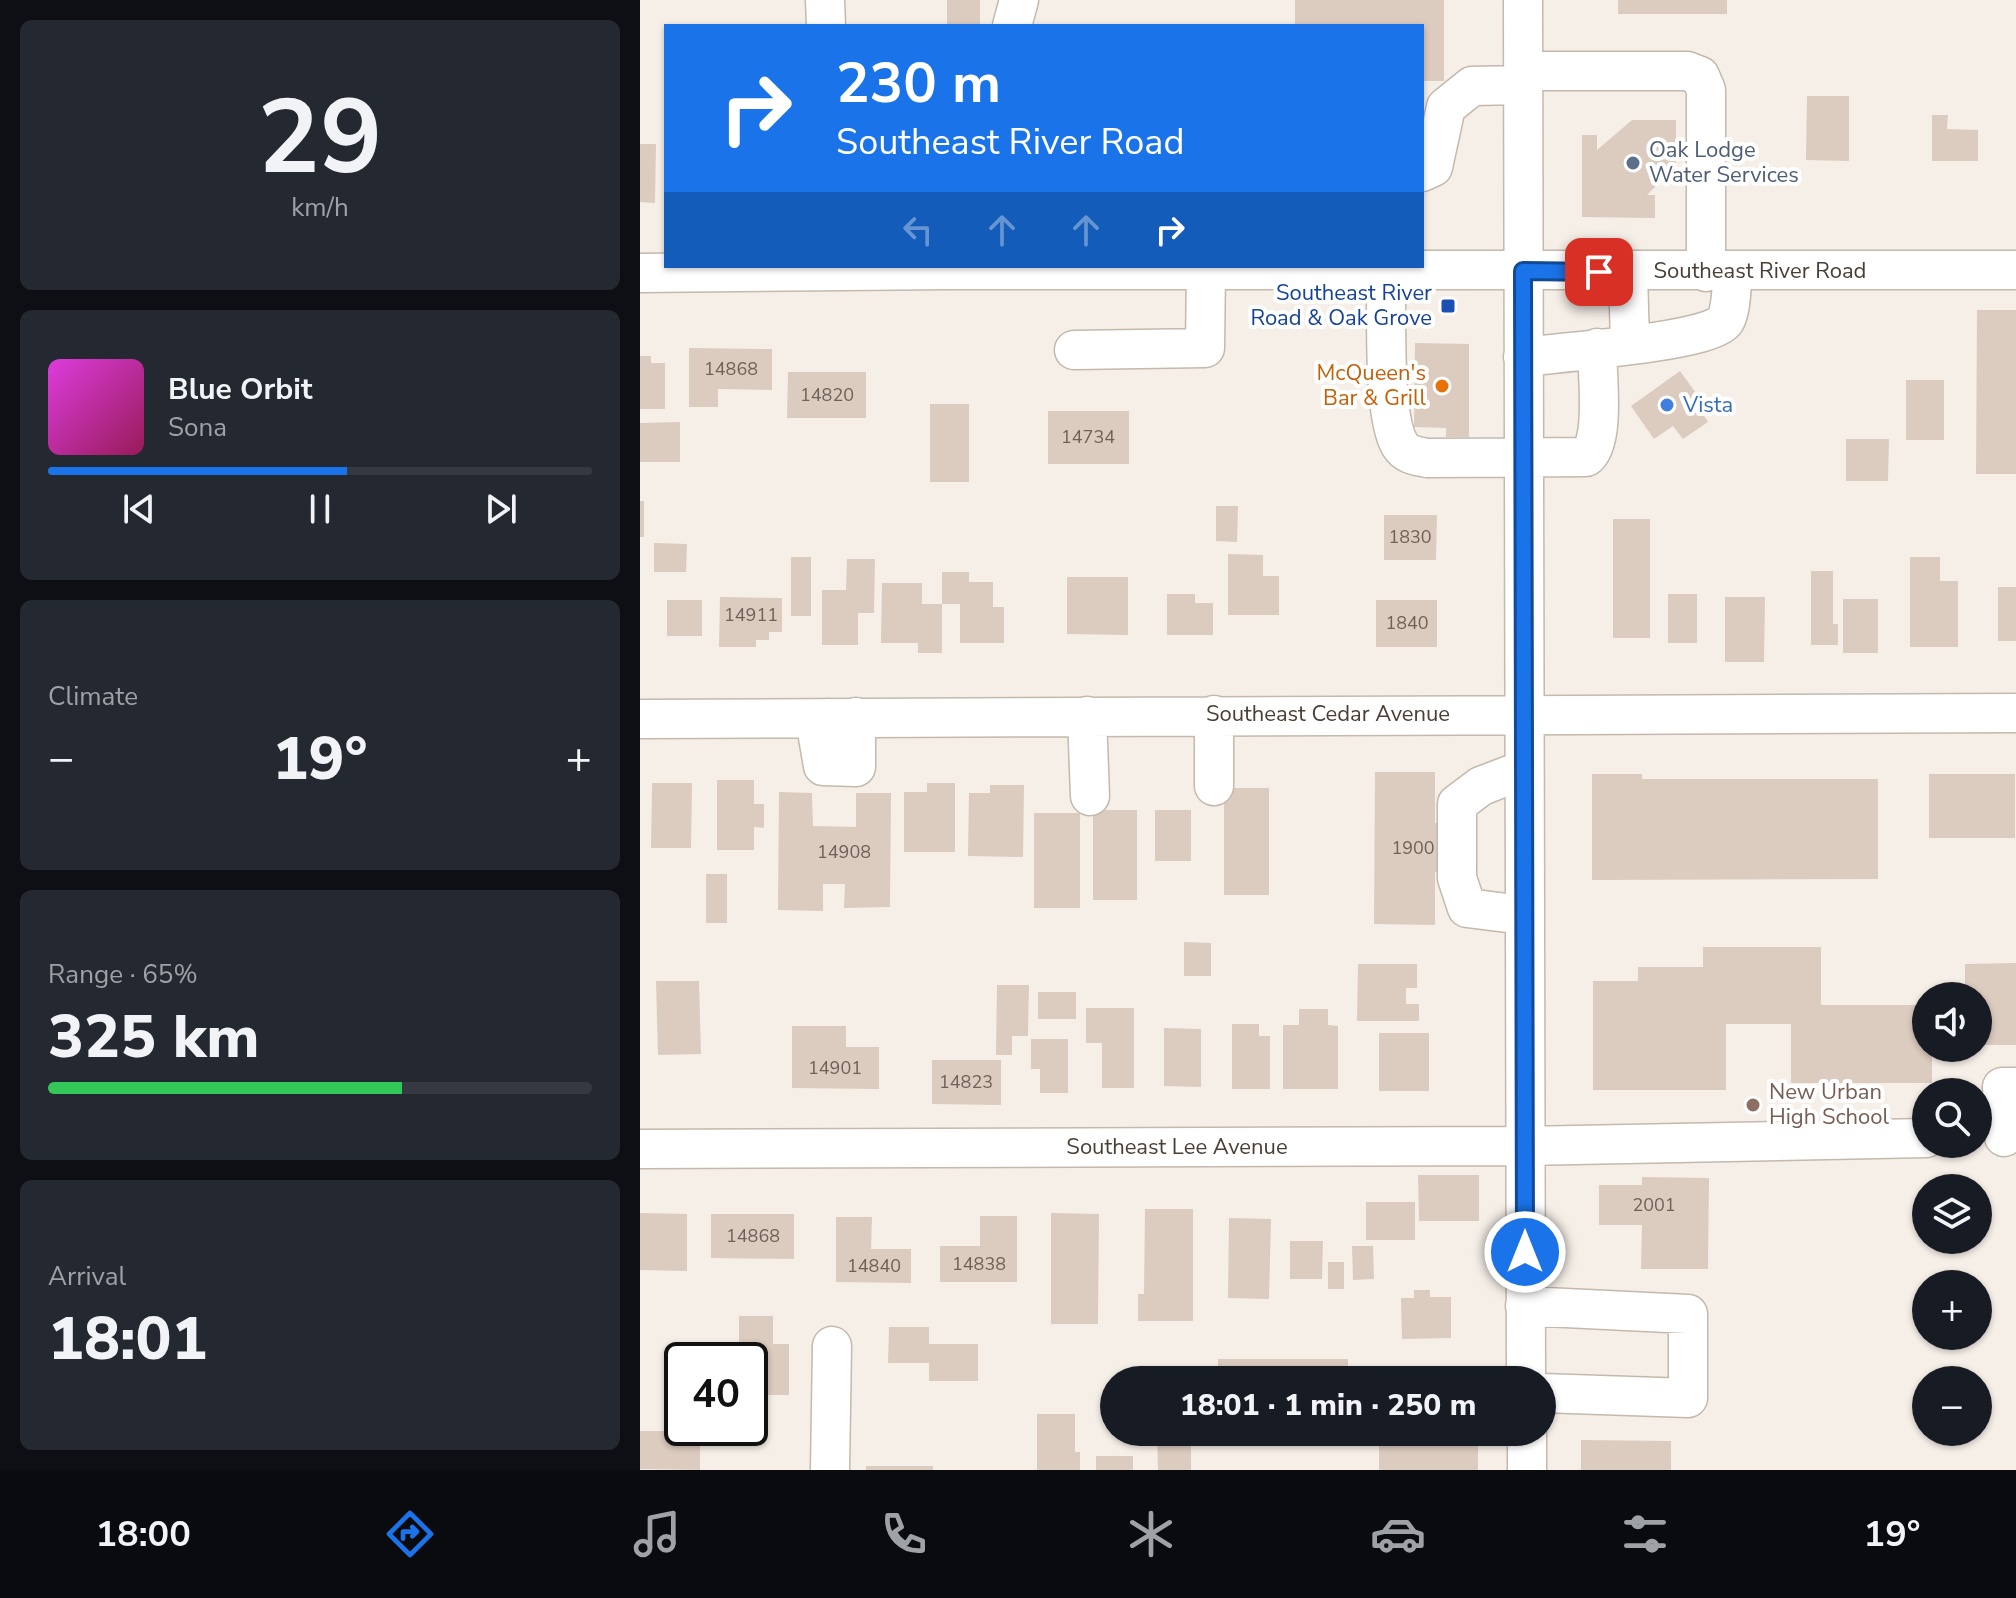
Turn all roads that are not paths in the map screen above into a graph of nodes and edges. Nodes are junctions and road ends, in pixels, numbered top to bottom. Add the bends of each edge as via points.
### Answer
1 (825, 0) edge
2 (1019, 0) edge
3 (1523, 0) edge
4 (826, 24) edge
5 (1013, 24) edge
6 (1523, 78) junction
7 (1424, 171) edge
8 (827, 268) edge
9 (1335, 269) edge
10 (1206, 270) junction
11 (2016, 270) edge
12 (1386, 271) junction
13 (1523, 271) junction
14 (1628, 272) junction
15 (1720, 272) junction
16 (640, 273) edge
17 (1614, 346) junction
18 (1074, 350) dead end
19 (1523, 357) junction
20 (1523, 456) junction
21 (1523, 713) junction
22 (2016, 713) edge
23 (1214, 715) junction
24 (1087, 716) junction
25 (640, 719) edge
26 (1523, 770) junction
27 (1214, 786) dead end
28 (1090, 796) dead end
29 (1523, 915) junction
30 (2016, 1087) edge
31 (1999, 1137) edge
32 (1912, 1138) edge
33 (1524, 1146) junction
34 (640, 1149) edge
35 (1525, 1306) junction
36 (832, 1346) dead end
37 (1526, 1366) edge
38 (1556, 1393) edge
39 (1527, 1446) edge
40 (830, 1470) edge
41 (1527, 1470) edge

1 - 4 street
2 - 5 street
3 - 6 street
6 - 7 street via 1472,86 1446,107 1433,167
6 - 13 street
6 - 15 street via 1687,71 1700,76 1706,90
8 - 10 street, Southeast River Road
8 - 16 street, Southeast River Road
9 - 10 street, Southeast River Road
9 - 12 street, Southeast River Road
10 - 18 street via 1205,348
11 - 15 street, Southeast River Road
12 - 13 street, Southeast River Road
12 - 20 street via 1391,417 1399,445 1427,458
13 - 14 street, Southeast River Road
13 - 19 street
14 - 15 street, Southeast River Road
14 - 17 street
15 - 17 street via 1726,319 1717,329
17 - 19 street
17 - 20 street via 1593,453
19 - 20 street
20 - 21 street
21 - 22 street, Southeast Cedar Avenue
21 - 23 street, Southeast Cedar Avenue
21 - 26 street
23 - 24 street, Southeast Cedar Avenue
23 - 27 street
24 - 25 street, Southeast Cedar Avenue
24 - 28 street
26 - 29 street
26 - 29 street via 1481,786 1457,804 1457,878 1467,908
29 - 33 street
30 - 31 street via 2002,1087
32 - 33 street, Southeast Lee Avenue
33 - 34 street, Southeast Lee Avenue
33 - 35 street
35 - 37 street
35 - 38 street via 1688,1314 1688,1398
36 - 40 street
39 - 41 street

